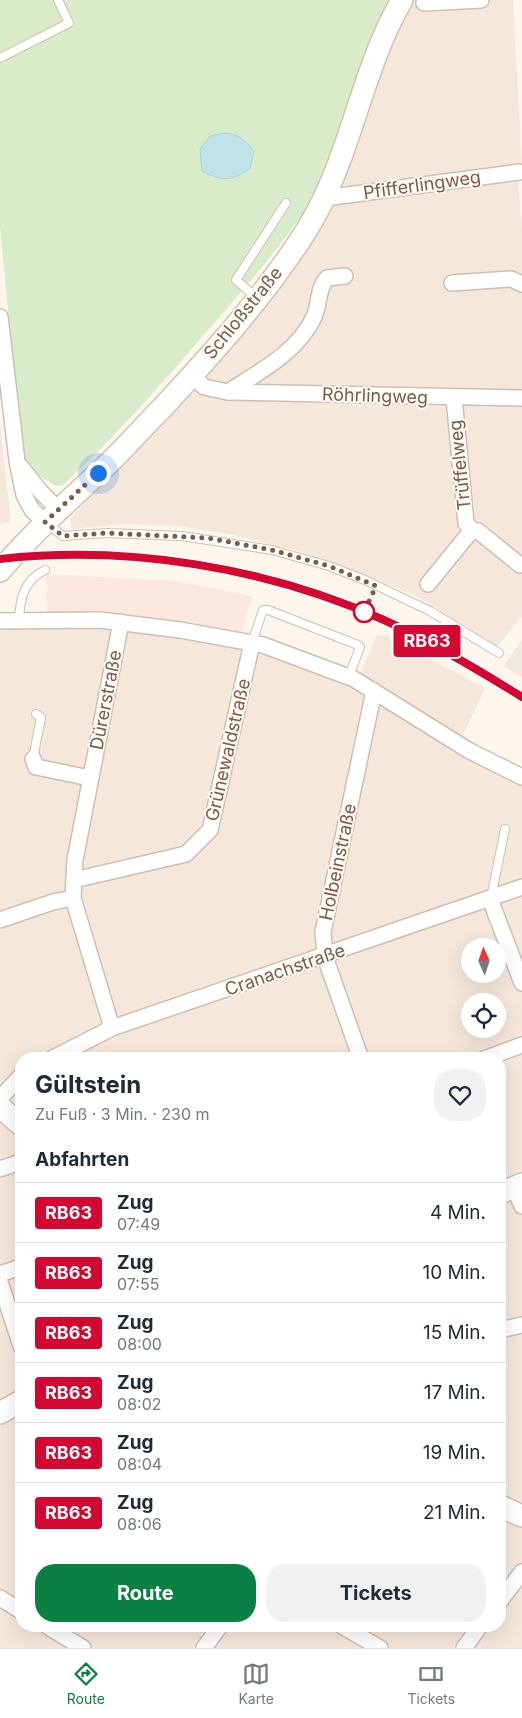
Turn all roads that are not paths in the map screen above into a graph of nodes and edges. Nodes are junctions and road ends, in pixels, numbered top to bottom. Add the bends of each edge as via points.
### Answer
1 (58, 0) edge
2 (402, 0) edge
3 (482, 0) edge
4 (424, 4) dead end
5 (0, 58) edge
6 (519, 172) dead end
7 (325, 198) junction
8 (286, 203) dead end
9 (346, 276) dead end
10 (452, 284) dead end
11 (522, 284) edge
12 (257, 298) junction
13 (0, 317) edge
14 (192, 375) junction
15 (228, 392) junction
16 (454, 398) junction
17 (522, 398) edge
18 (52, 516) junction
19 (472, 530) junction
20 (520, 565) dead end
21 (46, 570) dead end
22 (0, 571) edge
23 (428, 584) dead end
24 (19, 620) junction
25 (0, 621) edge
26 (121, 622) junction
27 (252, 643) junction
28 (499, 653) dead end
29 (349, 676) junction
30 (374, 691) junction
31 (36, 714) dead end
32 (33, 759) joint
33 (522, 777) edge
34 (90, 778) junction
35 (505, 829) dead end
36 (74, 880) junction
37 (522, 888) edge
38 (73, 898) junction
39 (490, 899) junction
40 (0, 920) edge
41 (325, 957) junction
42 (522, 984) edge
43 (112, 1028) junction
44 (522, 1045) edge
45 (65, 1052) edge
46 (359, 1052) edge
47 (503, 1052) edge
48 (15, 1082) edge
49 (0, 1098) edge
50 (0, 1107) edge
51 (15, 1120) edge
52 (15, 1164) edge
53 (0, 1169) edge
54 (15, 1269) edge
55 (0, 1274) edge
56 (0, 1282) edge
57 (522, 1325) edge
58 (15, 1328) edge
59 (506, 1329) edge
60 (15, 1405) edge
61 (0, 1413) edge
62 (506, 1509) edge
63 (522, 1516) edge
64 (522, 1572) edge
65 (506, 1593) edge
66 (0, 1598) edge
67 (15, 1607) edge
68 (57, 1632) edge
69 (216, 1632) edge
70 (355, 1632) edge
71 (476, 1632) edge
72 (83, 1648) edge
73 (204, 1648) edge
74 (380, 1648) edge
75 (464, 1648) edge

1 - 5 lane via 69,23
2 - 7 street, Schloßstraße via 370,72
3 - 4 street
6 - 7 street, Pfifferlingweg
7 - 12 street, Schloßstraße via 306,231
8 - 12 lane via 236,280
9 - 15 street via 327,278 322,283 315,317 283,356
10 - 11 street via 511,279
12 - 14 street, Schloßstraße
13 - 18 street via 17,461 40,491
14 - 15 street, Röhrlingweg via 204,388
14 - 18 street, Schloßstraße via 109,463
15 - 16 street, Röhrlingweg
16 - 17 street, Röhrlingweg
16 - 19 street, Trüffelweg via 466,523
18 - 22 street, Schloßstraße
18 - 28 lane via 63,536 107,533 208,538 272,550 329,566 430,612
19 - 20 street, Trüffelweg via 478,531
19 - 23 street, Trüffelweg
21 - 24 lane via 30,580 25,589 20,601
24 - 25 street
24 - 26 street
26 - 27 street
26 - 34 street, Dürerstraße
27 - 29 street
27 - 29 lane via 264,610 268,610 358,645
27 - 36 street, Grünewaldstraße via 210,830 186,854
29 - 30 street
30 - 33 street via 468,750
30 - 41 street, Holbeinstraße via 322,932
31 - 32 lane via 41,717
32 - 34 street via 36,767
34 - 36 street, Dürerstraße
35 - 39 lane
36 - 38 street, Dürerstraße
37 - 39 street, Cranachstraße
38 - 40 street
38 - 43 street, Dürerstraße
39 - 41 street, Cranachstraße
39 - 42 street
41 - 43 street, Cranachstraße
41 - 46 street, Holbeinstraße
43 - 45 street, Cranachstraße
44 - 47 street
48 - 49 street
50 - 51 street
52 - 53 street
54 - 55 street
56 - 58 street
57 - 59 street
60 - 61 street
62 - 63 street
64 - 65 street
66 - 67 street
68 - 72 street
69 - 73 street
70 - 74 street
71 - 75 street

